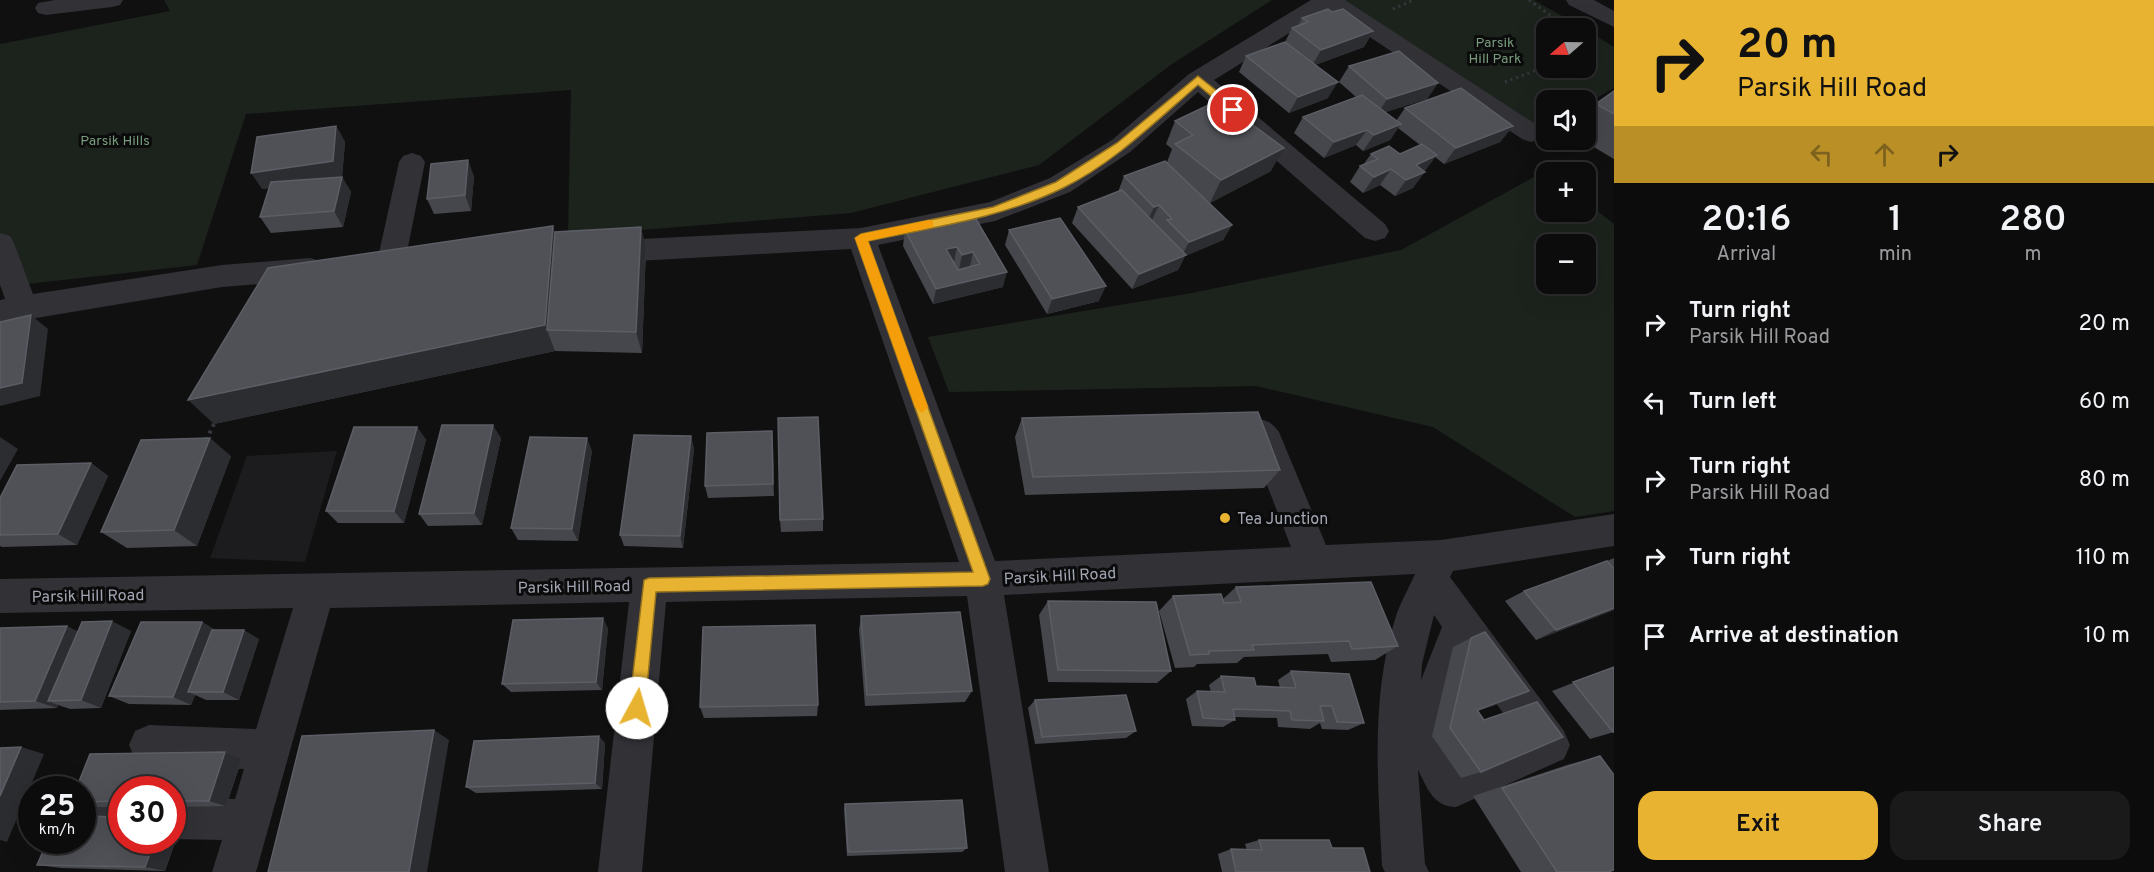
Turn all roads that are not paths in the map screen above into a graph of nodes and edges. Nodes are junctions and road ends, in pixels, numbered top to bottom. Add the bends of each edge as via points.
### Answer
1 (112, 0) edge
2 (1329, 0) edge
3 (1577, 0) edge
4 (46, 8) dead end
5 (1614, 20) edge
6 (1198, 79) junction
7 (1531, 133) dead end
8 (412, 162) dead end
9 (1375, 231) dead end
10 (861, 238) junction
11 (0, 243) edge
12 (572, 253) edge
13 (391, 263) edge
14 (333, 267) edge
15 (11, 310) edge
16 (1235, 422) edge
17 (1614, 530) edge
18 (1315, 562) junction
19 (1436, 568) junction
20 (983, 579) junction
21 (649, 585) junction
22 (317, 590) junction
23 (0, 596) edge
24 (1468, 632) dead end
25 (149, 745) dead end
26 (263, 750) junction
27 (186, 818) edge
28 (243, 820) junction
29 (234, 872) edge
30 (621, 872) edge
31 (1027, 872) edge
32 (1407, 872) edge

1 - 4 street
2 - 6 street
2 - 7 street
3 - 5 street
6 - 9 street
6 - 10 street via 1120,146 1060,185 995,211
8 - 13 street
10 - 12 street
10 - 20 street
11 - 15 street
14 - 15 street via 222,276
16 - 18 street via 1258,429 1267,442
17 - 19 street, Parsik Hill Road
18 - 19 street, Parsik Hill Road
18 - 20 street, Parsik Hill Road
19 - 24 street
19 - 32 street via 1415,615 1403,664 1397,764
20 - 21 street, Parsik Hill Road
20 - 31 street
21 - 22 street, Parsik Hill Road
21 - 30 street
22 - 23 street, Parsik Hill Road
22 - 26 street
25 - 26 street
26 - 28 street
27 - 28 street
28 - 29 street

